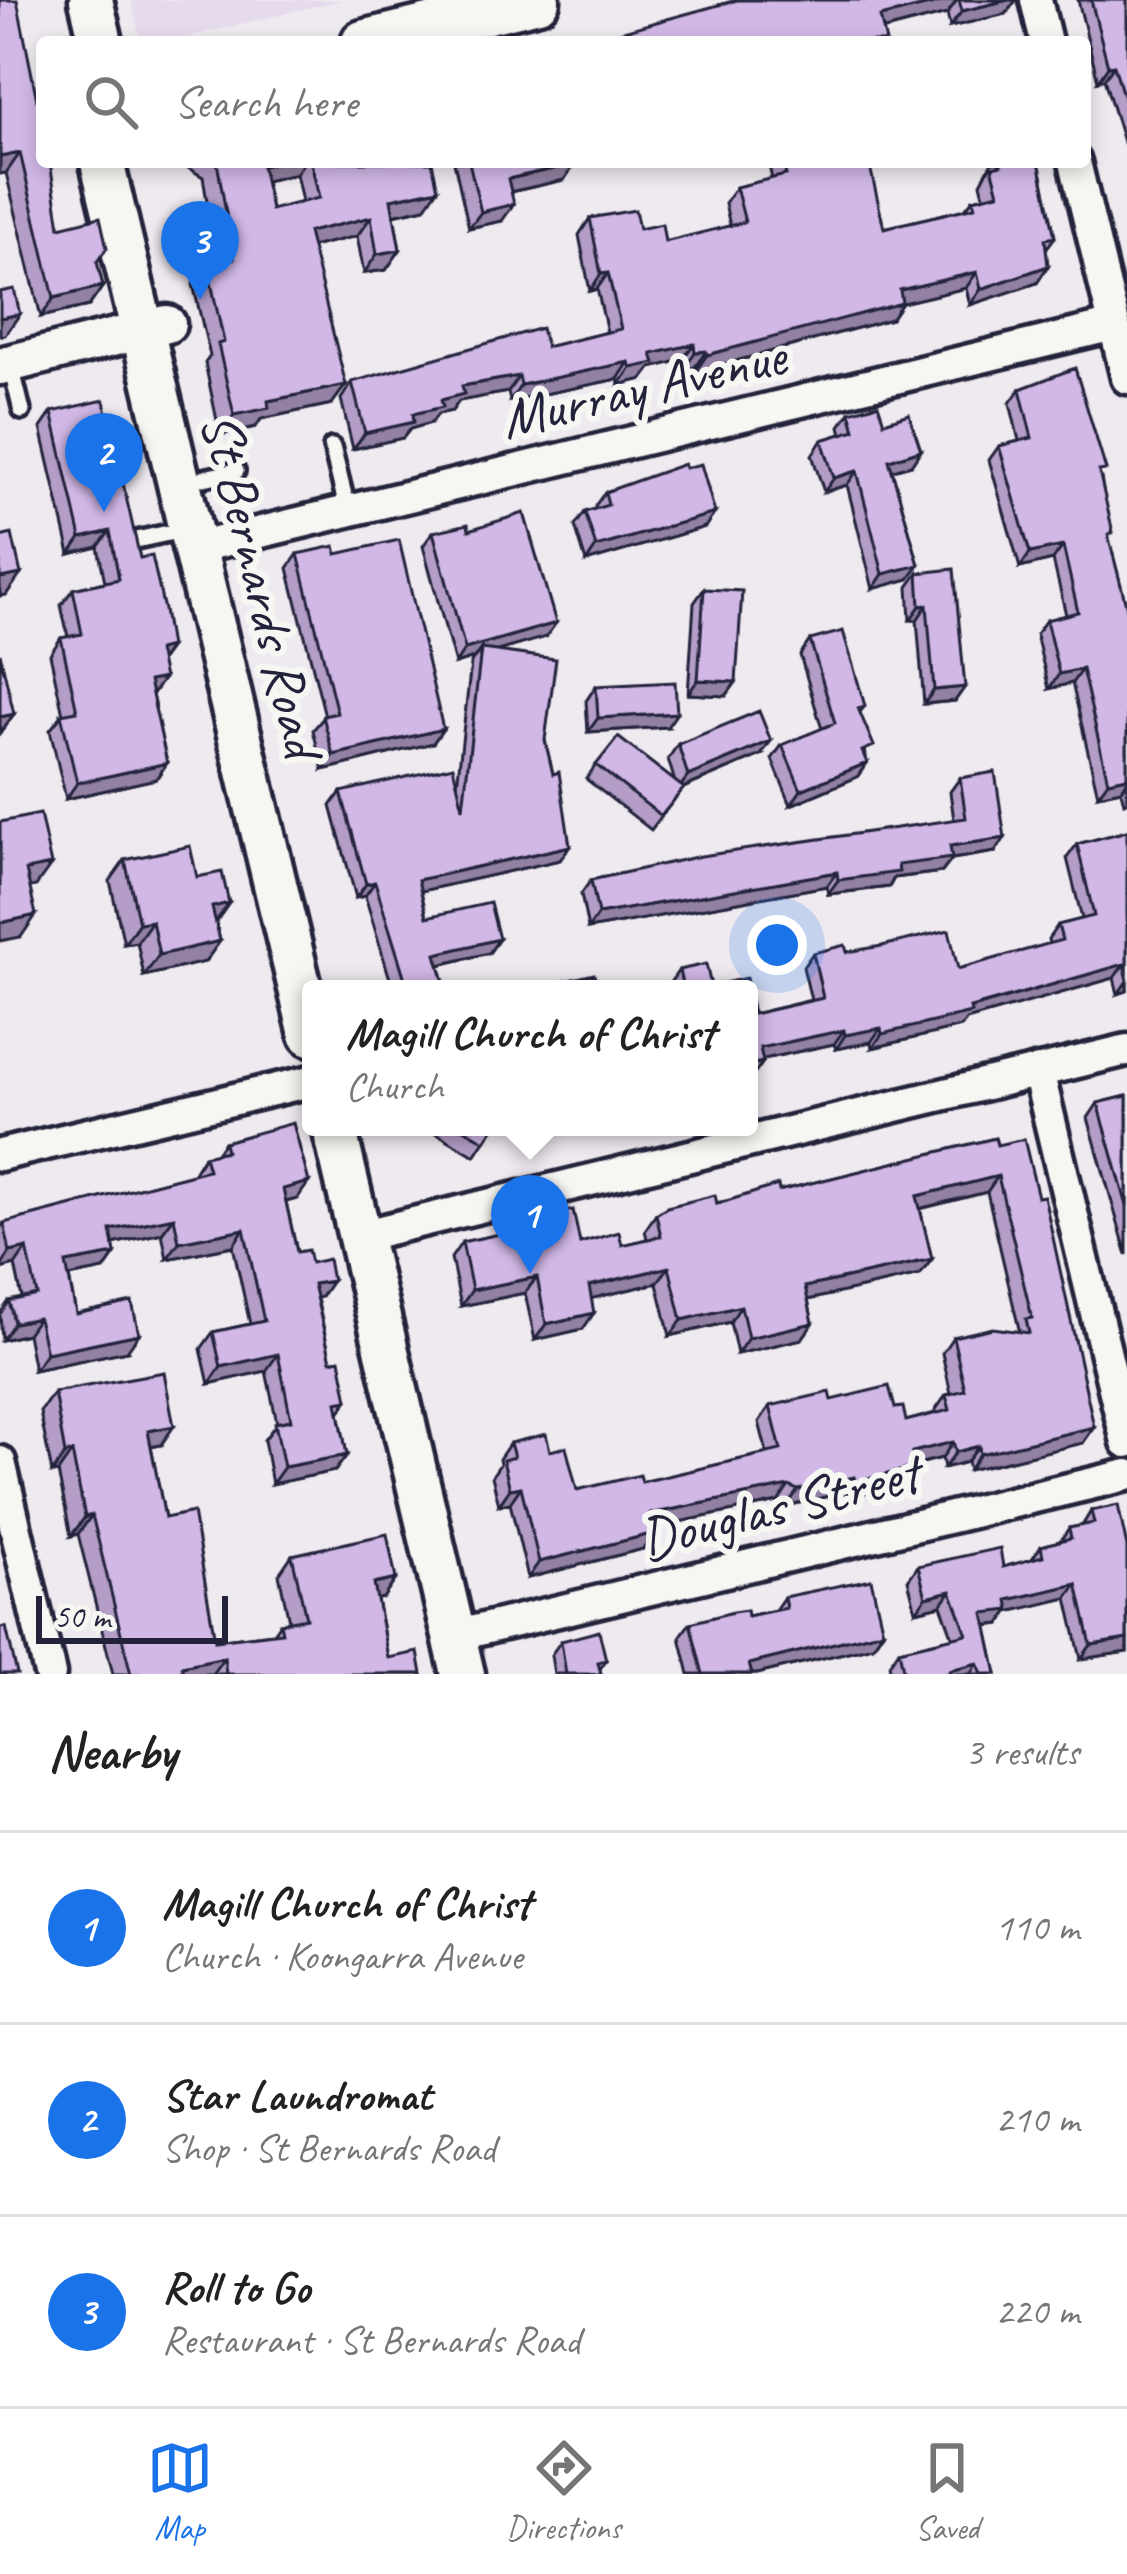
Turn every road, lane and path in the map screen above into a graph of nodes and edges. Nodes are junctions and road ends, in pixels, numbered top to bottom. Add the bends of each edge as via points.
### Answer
1 (64, 0) edge
2 (91, 0) edge
3 (538, 0) edge
4 (1036, 0) edge
5 (73, 36) edge
6 (100, 36) edge
7 (388, 36) edge
8 (1045, 36) edge
9 (104, 168) edge
10 (131, 168) edge
11 (1076, 168) edge
12 (1114, 325) junction
13 (155, 327) junction
14 (5, 364) edge
15 (1127, 378) edge
16 (22, 411) dead end
17 (332, 447) dead end
18 (348, 511) junction
19 (202, 539) junction
20 (136, 540) edge
21 (325, 980) edge
22 (302, 993) edge
23 (1127, 1050) edge
24 (1038, 1071) junction
25 (302, 1083) edge
26 (337, 1136) edge
27 (362, 1136) edge
28 (0, 1155) edge
29 (373, 1233) junction
30 (1127, 1442) edge
31 (0, 1462) edge
32 (1127, 1474) edge
33 (466, 1647) edge
34 (50, 1674) edge
35 (489, 1674) edge

1 - 5 main road
2 - 6 main road
3 - 7 main road
4 - 8 street
9 - 13 main road, St Bernards Road
10 - 13 main road, St Bernards Road
11 - 12 street
12 - 15 street
12 - 18 street, Murray Avenue
13 - 14 street
13 - 19 main road, St Bernards Road
13 - 19 main road, St Bernards Road via 220,475
14 - 16 lane
17 - 18 lane
18 - 19 street, Murray Avenue
19 - 20 lane
19 - 21 main road, St Bernards Road
19 - 22 main road, St Bernards Road
23 - 24 street
24 - 29 street
24 - 30 street
25 - 28 street
26 - 29 main road
27 - 29 main road
29 - 33 main road
31 - 34 street
32 - 33 street, Douglas Street
33 - 35 main road

